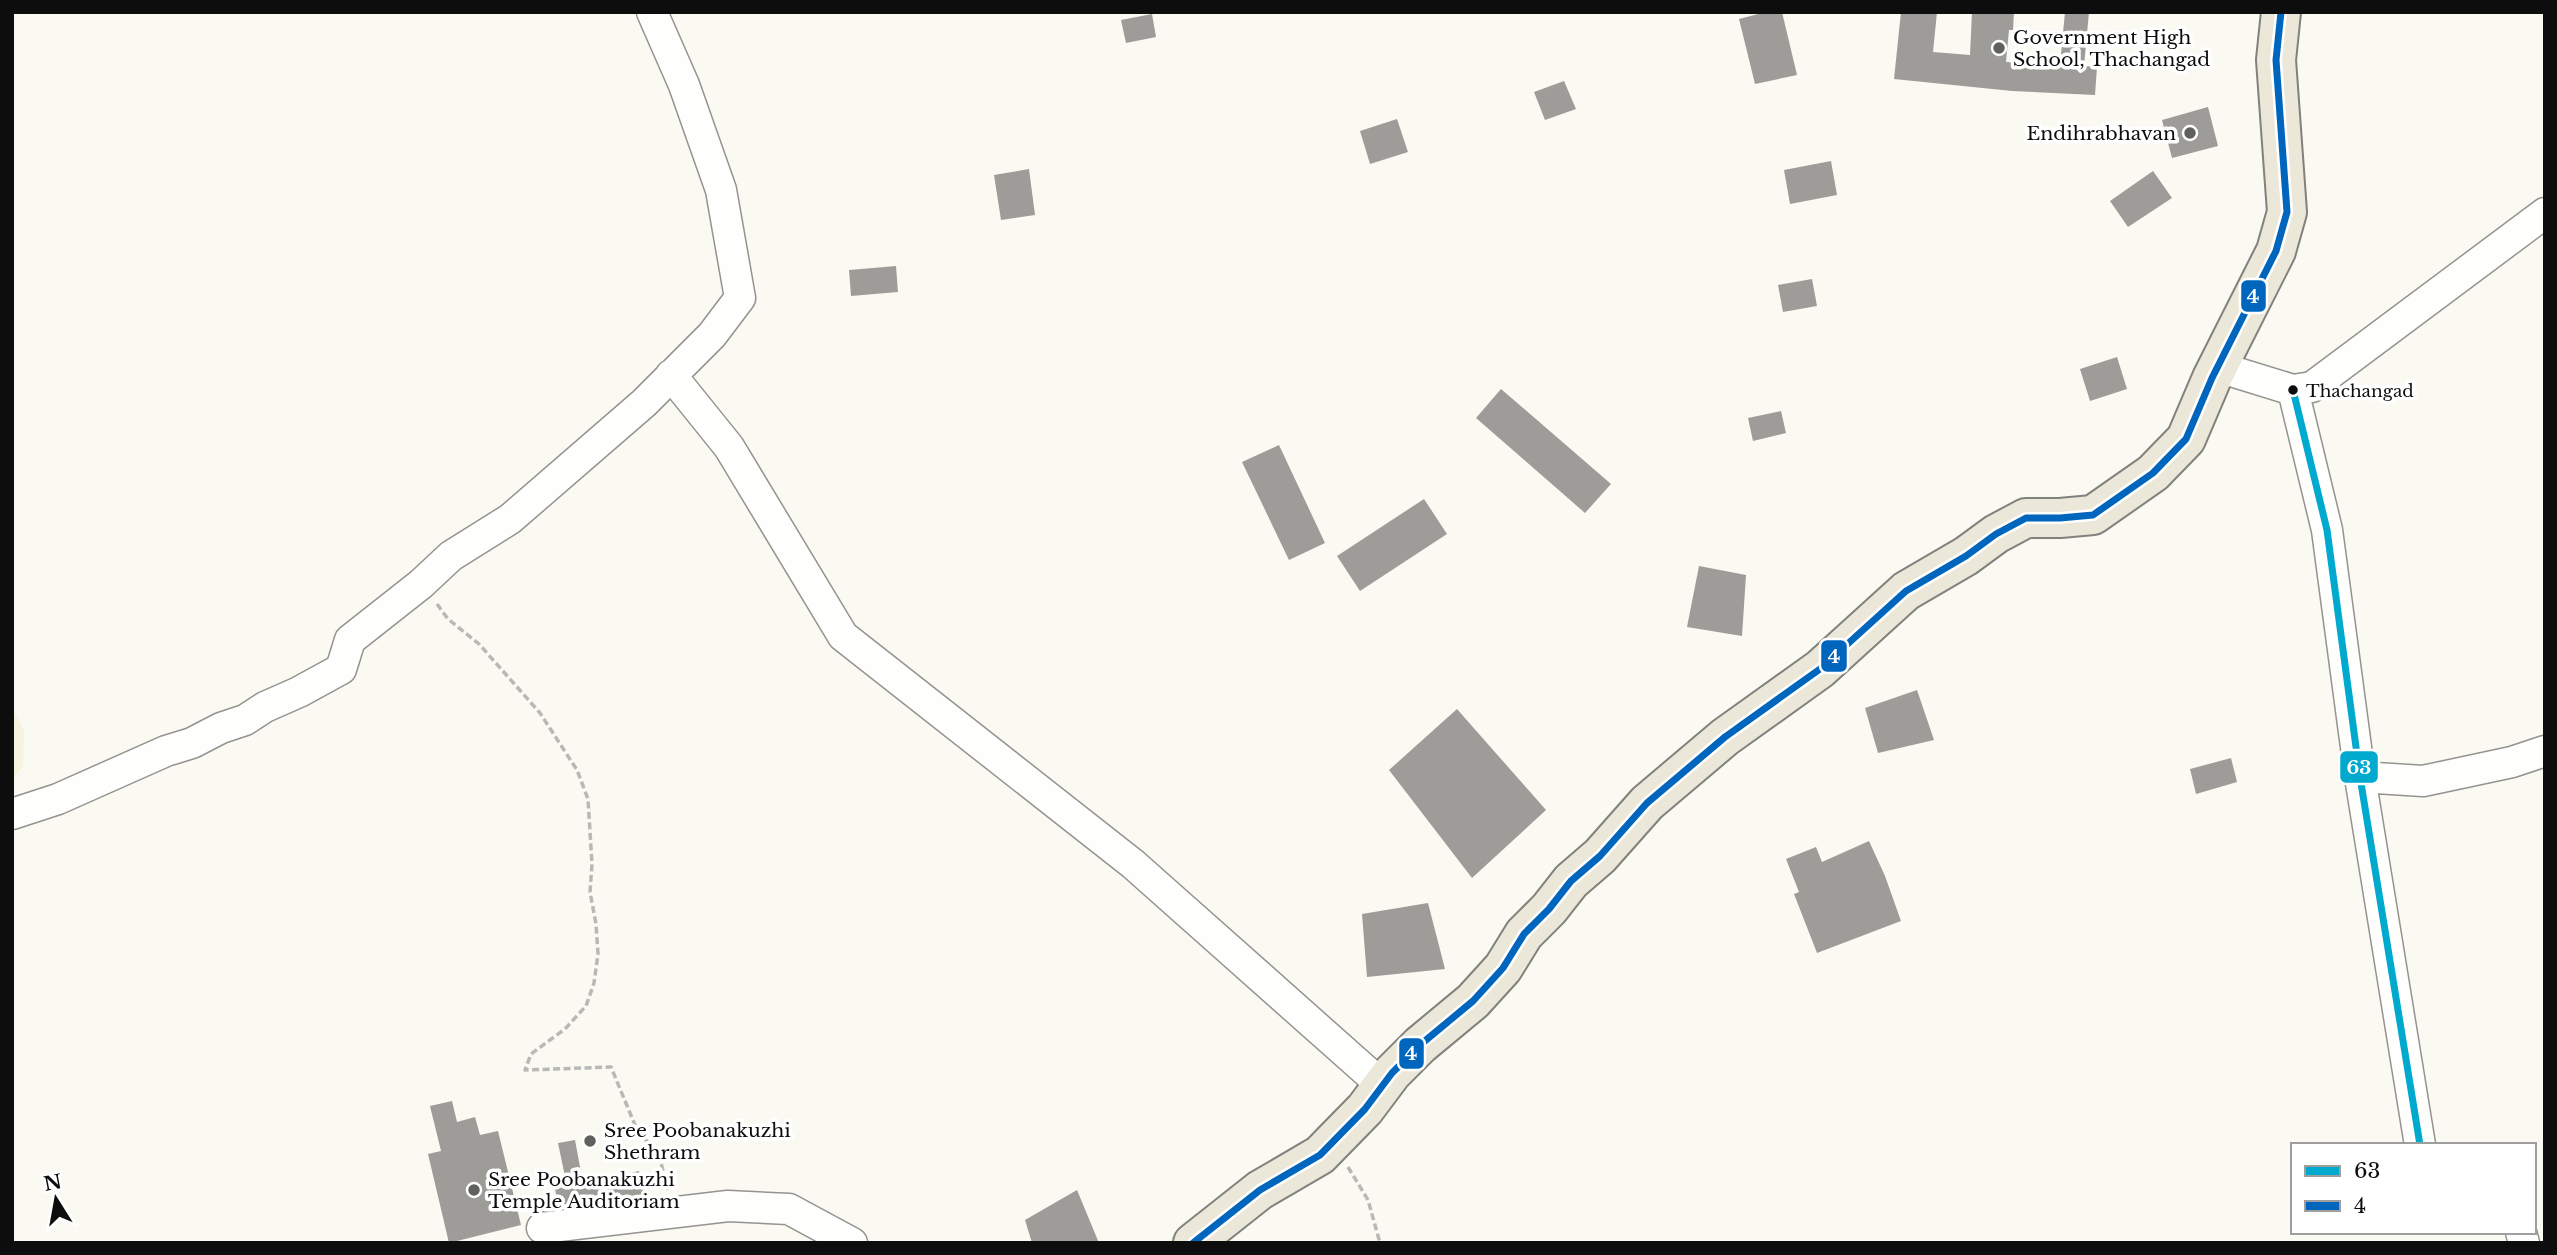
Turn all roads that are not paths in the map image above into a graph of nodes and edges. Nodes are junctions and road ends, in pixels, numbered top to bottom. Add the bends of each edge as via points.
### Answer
1 (653, 12) edge
2 (2280, 12) edge
3 (2545, 213) edge
4 (2218, 367) junction
5 (671, 375) junction
6 (2293, 390) junction
7 (2545, 751) edge
8 (2360, 777) junction
9 (12, 814) edge
10 (1383, 1086) junction
11 (2420, 1143) edge
12 (542, 1227) dead end
13 (852, 1243) edge
14 (1194, 1243) edge

1 - 5 street via 721,190 740,298
2 - 4 main road via 2276,60 2287,212 2276,251
3 - 6 street via 2312,387
4 - 6 street
4 - 10 main road via 2186,439 2123,496 2093,515 2026,518 1906,592 1820,669 1725,737 1647,803 1524,934 1480,993 1420,1045
5 - 9 street via 510,519 451,556 351,640 341,669 245,720
5 - 10 street via 729,447 843,636 1133,864
6 - 8 street via 2327,530
7 - 8 street via 2423,781
8 - 11 street
10 - 14 main road via 1320,1155 1260,1190
12 - 13 street via 728,1206 789,1209

